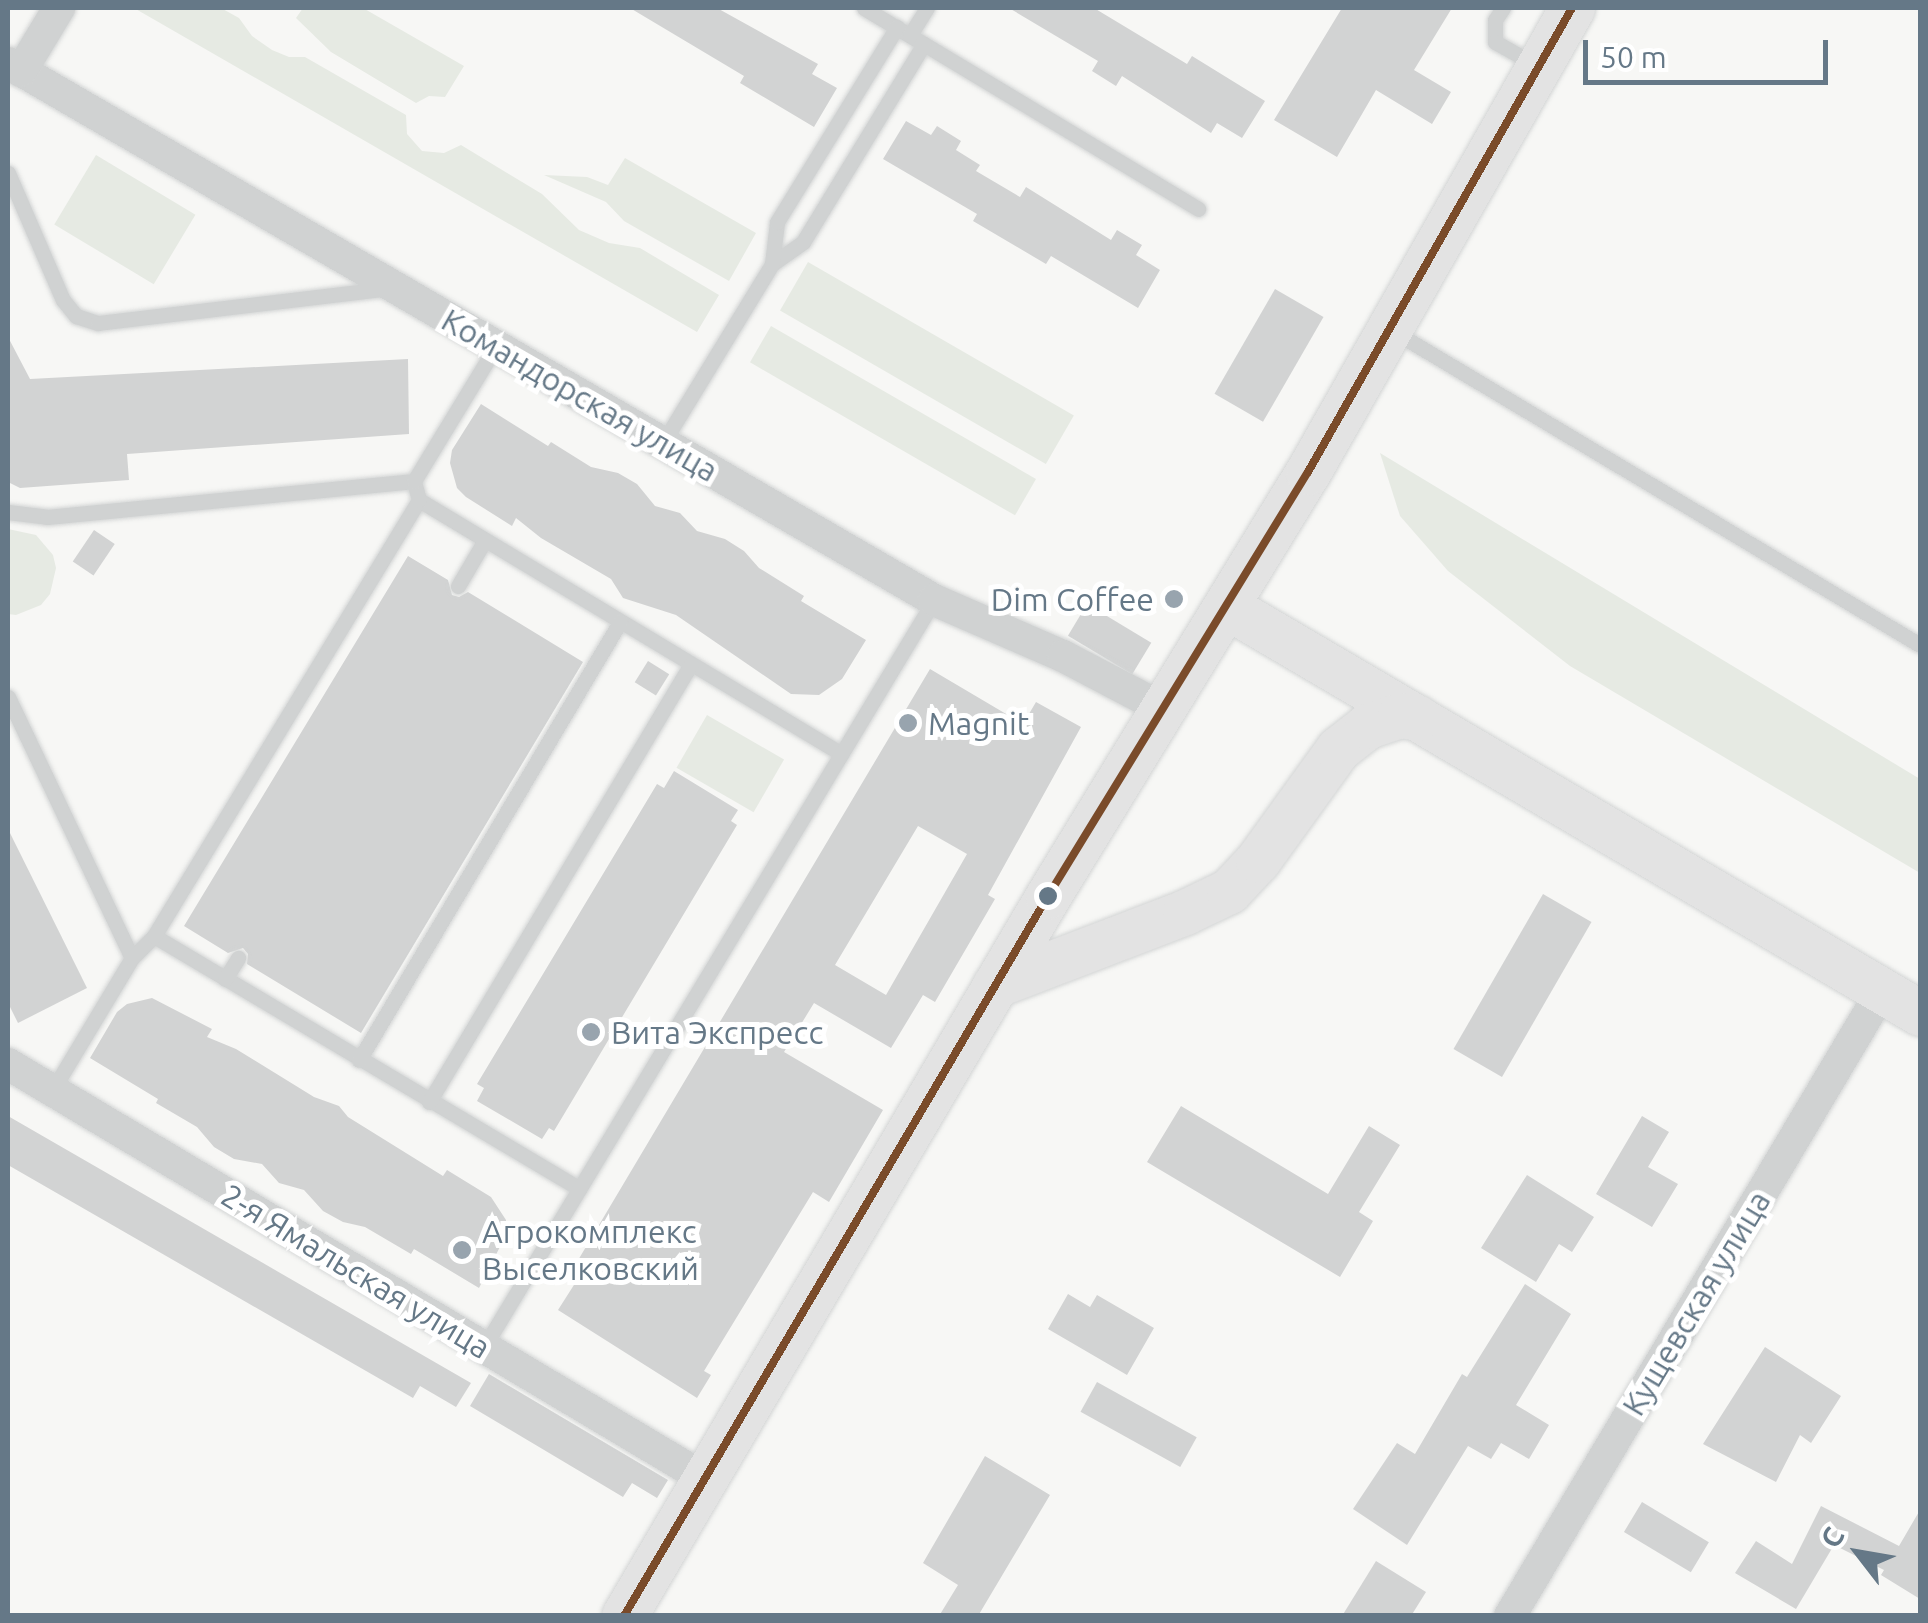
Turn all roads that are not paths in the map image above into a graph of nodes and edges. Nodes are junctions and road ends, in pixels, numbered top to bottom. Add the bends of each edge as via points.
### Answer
1 (58, 8) edge
2 (864, 8) edge
3 (927, 8) edge
4 (1502, 8) edge
5 (1572, 8) edge
6 (910, 35) junction
7 (14, 67) edge
8 (1538, 67) junction
9 (8, 173) edge
10 (1198, 208) dead end
11 (772, 264) junction
12 (391, 288) junction
13 (1389, 329) junction
14 (496, 346) junction
15 (664, 441) junction
16 (414, 481) junction
17 (418, 500) junction
18 (8, 512) edge
19 (485, 540) junction
20 (458, 586) dead end
21 (934, 600) junction
22 (1226, 606) junction
23 (620, 622) junction
24 (1920, 645) edge
25 (692, 664) junction
26 (8, 697) edge
27 (1162, 708) junction
28 (1418, 718) junction
29 (841, 754) junction
30 (154, 936) junction
31 (132, 958) junction
32 (238, 958) dead end
33 (225, 979) junction
34 (995, 985) junction
35 (1882, 991) junction
36 (1920, 1013) edge
37 (360, 1060) junction
38 (8, 1064) edge
39 (52, 1091) junction
40 (429, 1102) junction
41 (580, 1188) junction
42 (484, 1348) junction
43 (704, 1478) junction
44 (624, 1616) edge
45 (1510, 1616) edge

1 - 7 street
2 - 6 lane
3 - 6 lane
4 - 8 lane via 1495,42
5 - 8 main road
6 - 10 lane
6 - 11 lane via 803,242
6 - 11 lane via 778,222
7 - 12 street, Командорская улица
8 - 13 main road
9 - 12 lane via 63,300 76,316 98,323
11 - 15 lane
12 - 14 street, Командорская улица
13 - 22 main road
13 - 24 lane
14 - 15 street, Командорская улица
14 - 16 lane
15 - 21 street, Командорская улица
16 - 17 lane
16 - 18 lane via 46,517
17 - 19 lane
17 - 30 lane
19 - 20 lane
19 - 23 lane
21 - 27 street, Командорская улица
21 - 29 lane
22 - 27 main road
22 - 28 main road
23 - 25 lane
23 - 37 lane
25 - 29 lane
25 - 40 lane
26 - 31 lane
27 - 34 main road
28 - 34 main road via 1400,714 1367,726 1338,749 1229,890
28 - 35 main road
29 - 41 lane
30 - 31 lane
30 - 33 lane
31 - 39 lane
32 - 33 lane
33 - 37 lane
34 - 43 main road
35 - 36 main road
35 - 45 street, Кущевская улица
37 - 40 lane
38 - 39 street, 2-я Ямальская улица
39 - 42 street, 2-я Ямальская улица
40 - 41 lane
41 - 42 lane
42 - 43 street, 2-я Ямальская улица
43 - 44 main road

